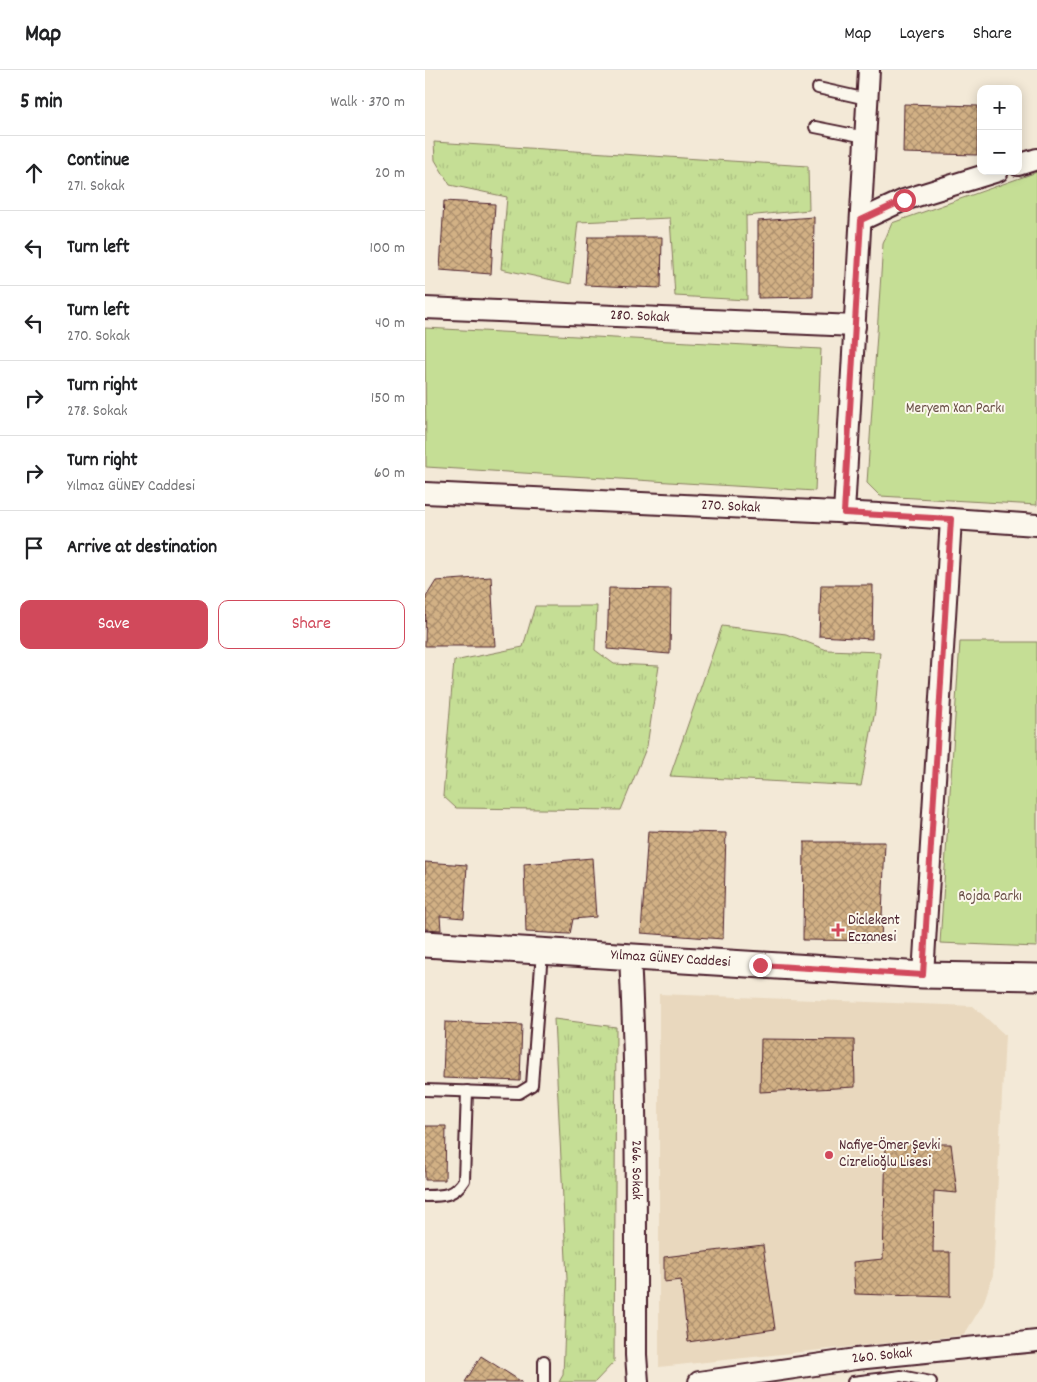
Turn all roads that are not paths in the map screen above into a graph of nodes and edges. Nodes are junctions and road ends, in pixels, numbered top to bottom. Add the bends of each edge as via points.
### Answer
1 (869, 70) edge
2 (819, 88) dead end
3 (867, 99) junction
4 (815, 127) dead end
5 (865, 137) junction
6 (1037, 159) edge
7 (1022, 164) edge
8 (985, 175) edge
9 (861, 220) junction
10 (425, 308) edge
11 (855, 326) junction
12 (425, 493) edge
13 (844, 513) junction
14 (951, 519) junction
15 (1037, 525) edge
16 (425, 944) edge
17 (542, 951) junction
18 (630, 956) junction
19 (923, 975) junction
20 (1037, 977) edge
21 (425, 1090) edge
22 (467, 1091) junction
23 (425, 1196) edge
24 (1037, 1341) edge
25 (544, 1361) dead end
26 (544, 1382) edge
27 (638, 1382) edge
28 (699, 1382) edge
29 (853, 1382) edge
30 (931, 1382) edge

1 - 3 street
2 - 3 lane
3 - 5 street
4 - 5 lane
5 - 9 street
6 - 7 street
8 - 9 street via 904,200
9 - 11 street
10 - 11 street, 280. Sokak
11 - 13 street
12 - 13 street, 270. Sokak
13 - 14 street, 270. Sokak
14 - 15 street, 270. Sokak
14 - 19 street
16 - 17 street, Yılmaz GÜNEY Caddesi
17 - 18 street, Yılmaz GÜNEY Caddesi
17 - 22 lane via 532,1085 519,1093
18 - 19 street, Yılmaz GÜNEY Caddesi
18 - 27 street, 266. Sokak
19 - 20 street, Yılmaz GÜNEY Caddesi
21 - 22 lane
22 - 23 lane via 464,1180 455,1191 445,1196
24 - 28 street, 260. Sokak via 857,1359
25 - 26 lane
29 - 30 lane via 901,1376

